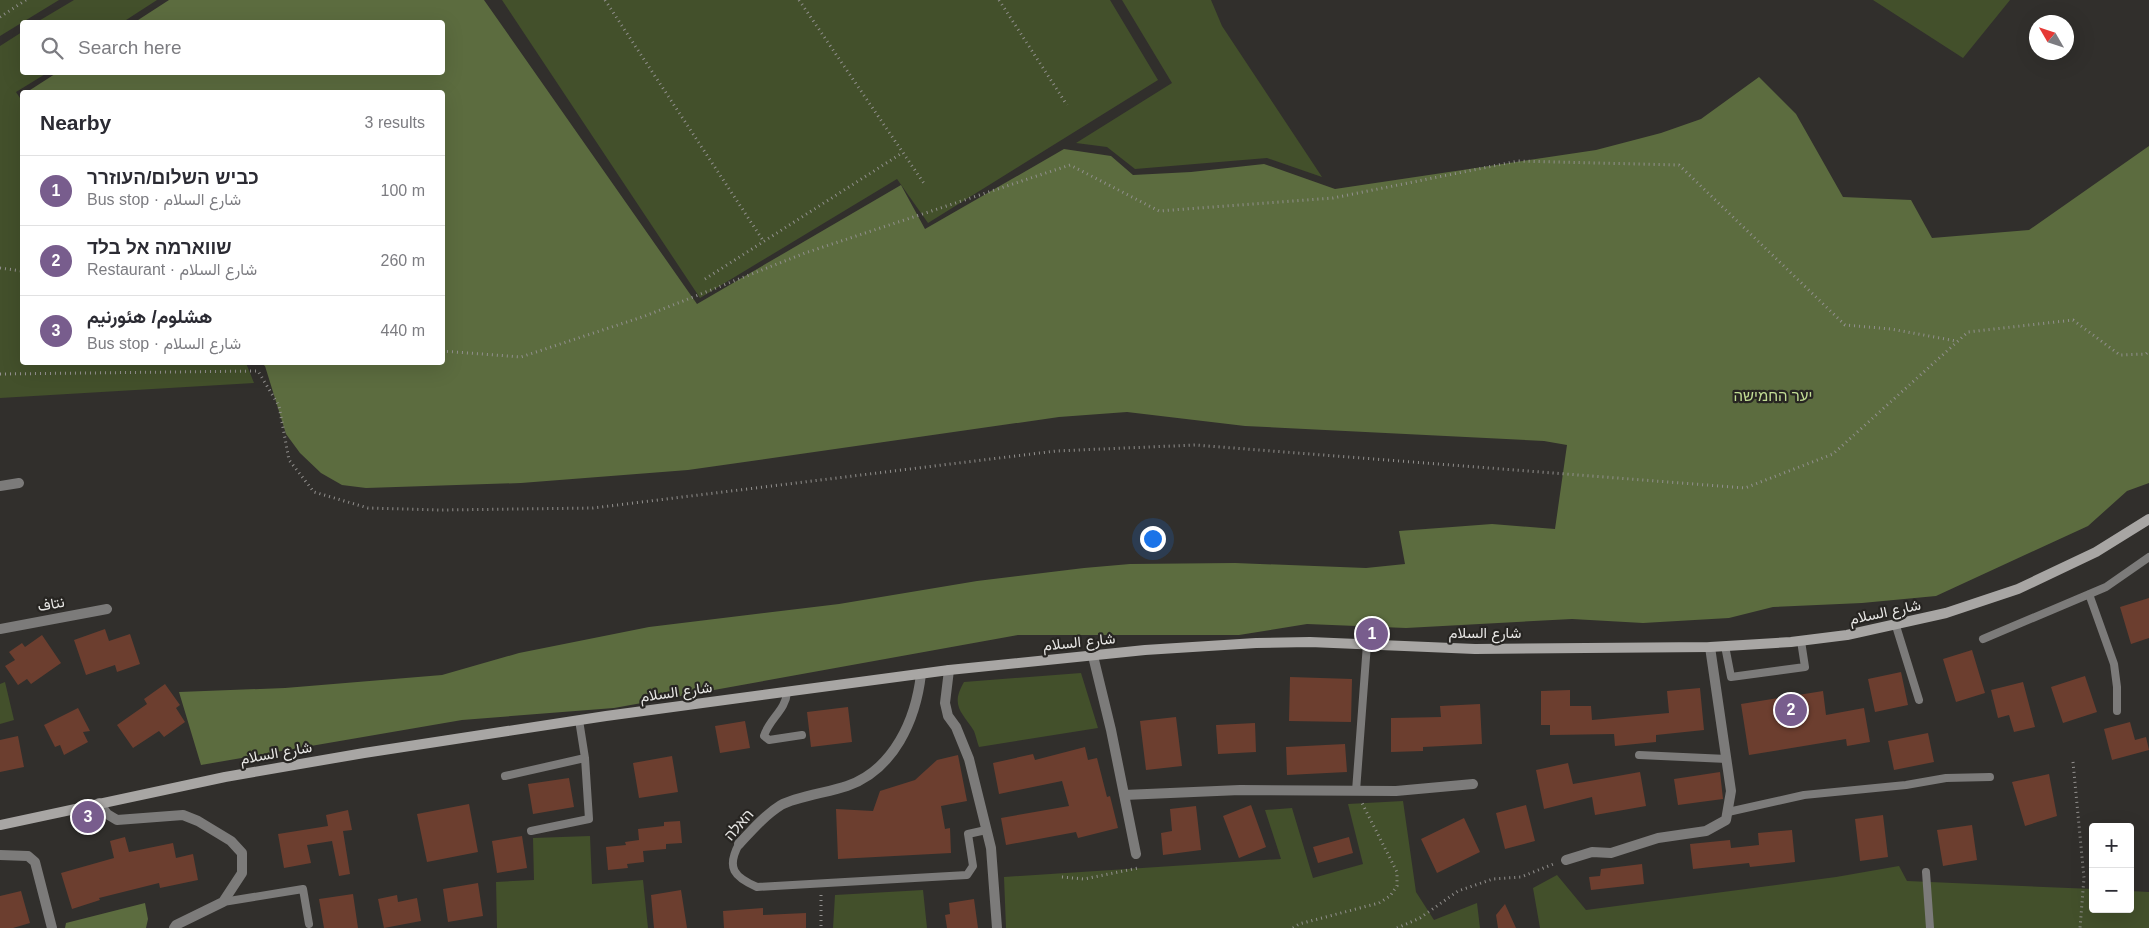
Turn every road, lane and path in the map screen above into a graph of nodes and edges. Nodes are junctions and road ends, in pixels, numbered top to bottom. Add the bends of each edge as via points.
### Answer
1 (26, 0) edge
2 (606, 0) edge
3 (799, 0) edge
4 (999, 0) edge
5 (0, 16) edge
6 (1067, 105) dead end
7 (902, 152) junction
8 (924, 185) dead end
9 (764, 242) junction
10 (0, 268) edge
11 (20, 271) edge
12 (705, 279) dead end
13 (1957, 342) junction
14 (445, 350) edge
15 (2149, 351) edge
16 (0, 374) edge
17 (19, 483) dead end
18 (0, 486) edge
19 (2149, 520) edge
20 (2149, 557) edge
21 (2089, 594) junction
22 (107, 609) dead end
23 (1896, 626) junction
24 (0, 630) edge
25 (1983, 639) dead end
26 (1801, 641) junction
27 (1367, 644) junction
28 (1725, 646) junction
29 (1710, 647) junction
30 (1093, 656) junction
31 (949, 670) junction
32 (920, 674) junction
33 (787, 692) junction
34 (1920, 700) dead end
35 (2117, 711) dead end
36 (579, 720) junction
37 (802, 735) dead end
38 (1639, 755) dead end
39 (585, 758) junction
40 (1727, 759) junction
41 (2074, 762) dead end
42 (505, 776) dead end
43 (1990, 777) dead end
44 (1473, 784) dead end
45 (1356, 791) junction
46 (1124, 795) junction
47 (99, 804) junction
48 (1728, 812) junction
49 (0, 825) edge
50 (986, 830) junction
51 (531, 831) dead end
52 (739, 844) joint
53 (1136, 854) joint
54 (0, 855) edge
55 (1566, 860) joint
56 (1926, 872) dead end
57 (1062, 877) dead end
58 (820, 882) junction
59 (224, 902) junction
60 (309, 924) dead end
61 (52, 928) edge
62 (174, 928) edge
63 (821, 928) edge
64 (997, 928) edge
65 (1293, 928) edge
66 (1397, 928) edge
67 (1930, 928) edge
68 (2080, 928) edge

1 - 5 path
2 - 9 path
3 - 7 path
4 - 6 path
7 - 8 path
7 - 9 path
9 - 12 path
10 - 11 path
13 - 14 path via 1891,329 1845,325 1679,165 1518,162 1333,198 1160,211 1070,165 805,254 645,316 521,357
13 - 15 path via 1968,332 2074,320 2120,354 2146,354
13 - 16 path via 1833,454 1745,488 1195,445 1056,451 593,508 368,508 314,492 289,460 280,406 258,371
17 - 18 street
19 - 23 main road, شارع السلام via 2096,552 2018,589
20 - 21 lane via 2106,587
21 - 25 lane
21 - 35 lane via 2114,664
22 - 24 street, نتاف
23 - 26 main road, شارع السلام
23 - 34 lane
26 - 28 main road, شارع السلام
26 - 28 lane via 1805,667 1731,677
27 - 29 main road, شارع السلام via 1475,649
27 - 30 main road, شارع السلام via 1256,643
27 - 45 lane
28 - 29 main road, شارع السلام
29 - 40 street
30 - 31 main road, شارع السلام
30 - 46 street
31 - 32 main road, شارع السلام
31 - 50 street via 945,703 948,716 969,759
32 - 33 main road, شارع السلام
32 - 52 street, האלה via 913,712 896,749 881,766 849,785 782,804 762,819
33 - 36 main road, شارع السلام
33 - 37 lane via 785,704 764,736 768,740
36 - 39 lane
36 - 47 main road, شارع السلام via 234,775
38 - 40 lane
39 - 42 lane
39 - 51 lane via 589,819
40 - 48 street via 1731,790
41 - 68 path via 2084,878
43 - 48 lane via 1946,778 1804,795
44 - 45 street
45 - 46 street via 1240,790
45 - 65 path via 1397,872 1397,886 1379,903
46 - 53 street
47 - 49 main road, شارع السلام
47 - 59 street via 116,820 184,815 231,841 242,853 242,873
48 - 55 street via 1726,820 1706,830 1658,838 1611,853 1592,852
50 - 58 lane, האלה via 968,834 973,866 967,875
50 - 64 street via 991,848
52 - 58 lane, האלה via 733,854 732,866 742,880 757,887
53 - 57 path via 1140,868 1084,879
54 - 61 street via 28,856 36,862
55 - 66 path via 1521,877 1493,879 1458,891 1420,918
56 - 67 lane
58 - 63 path
59 - 60 lane via 303,889
59 - 62 street

